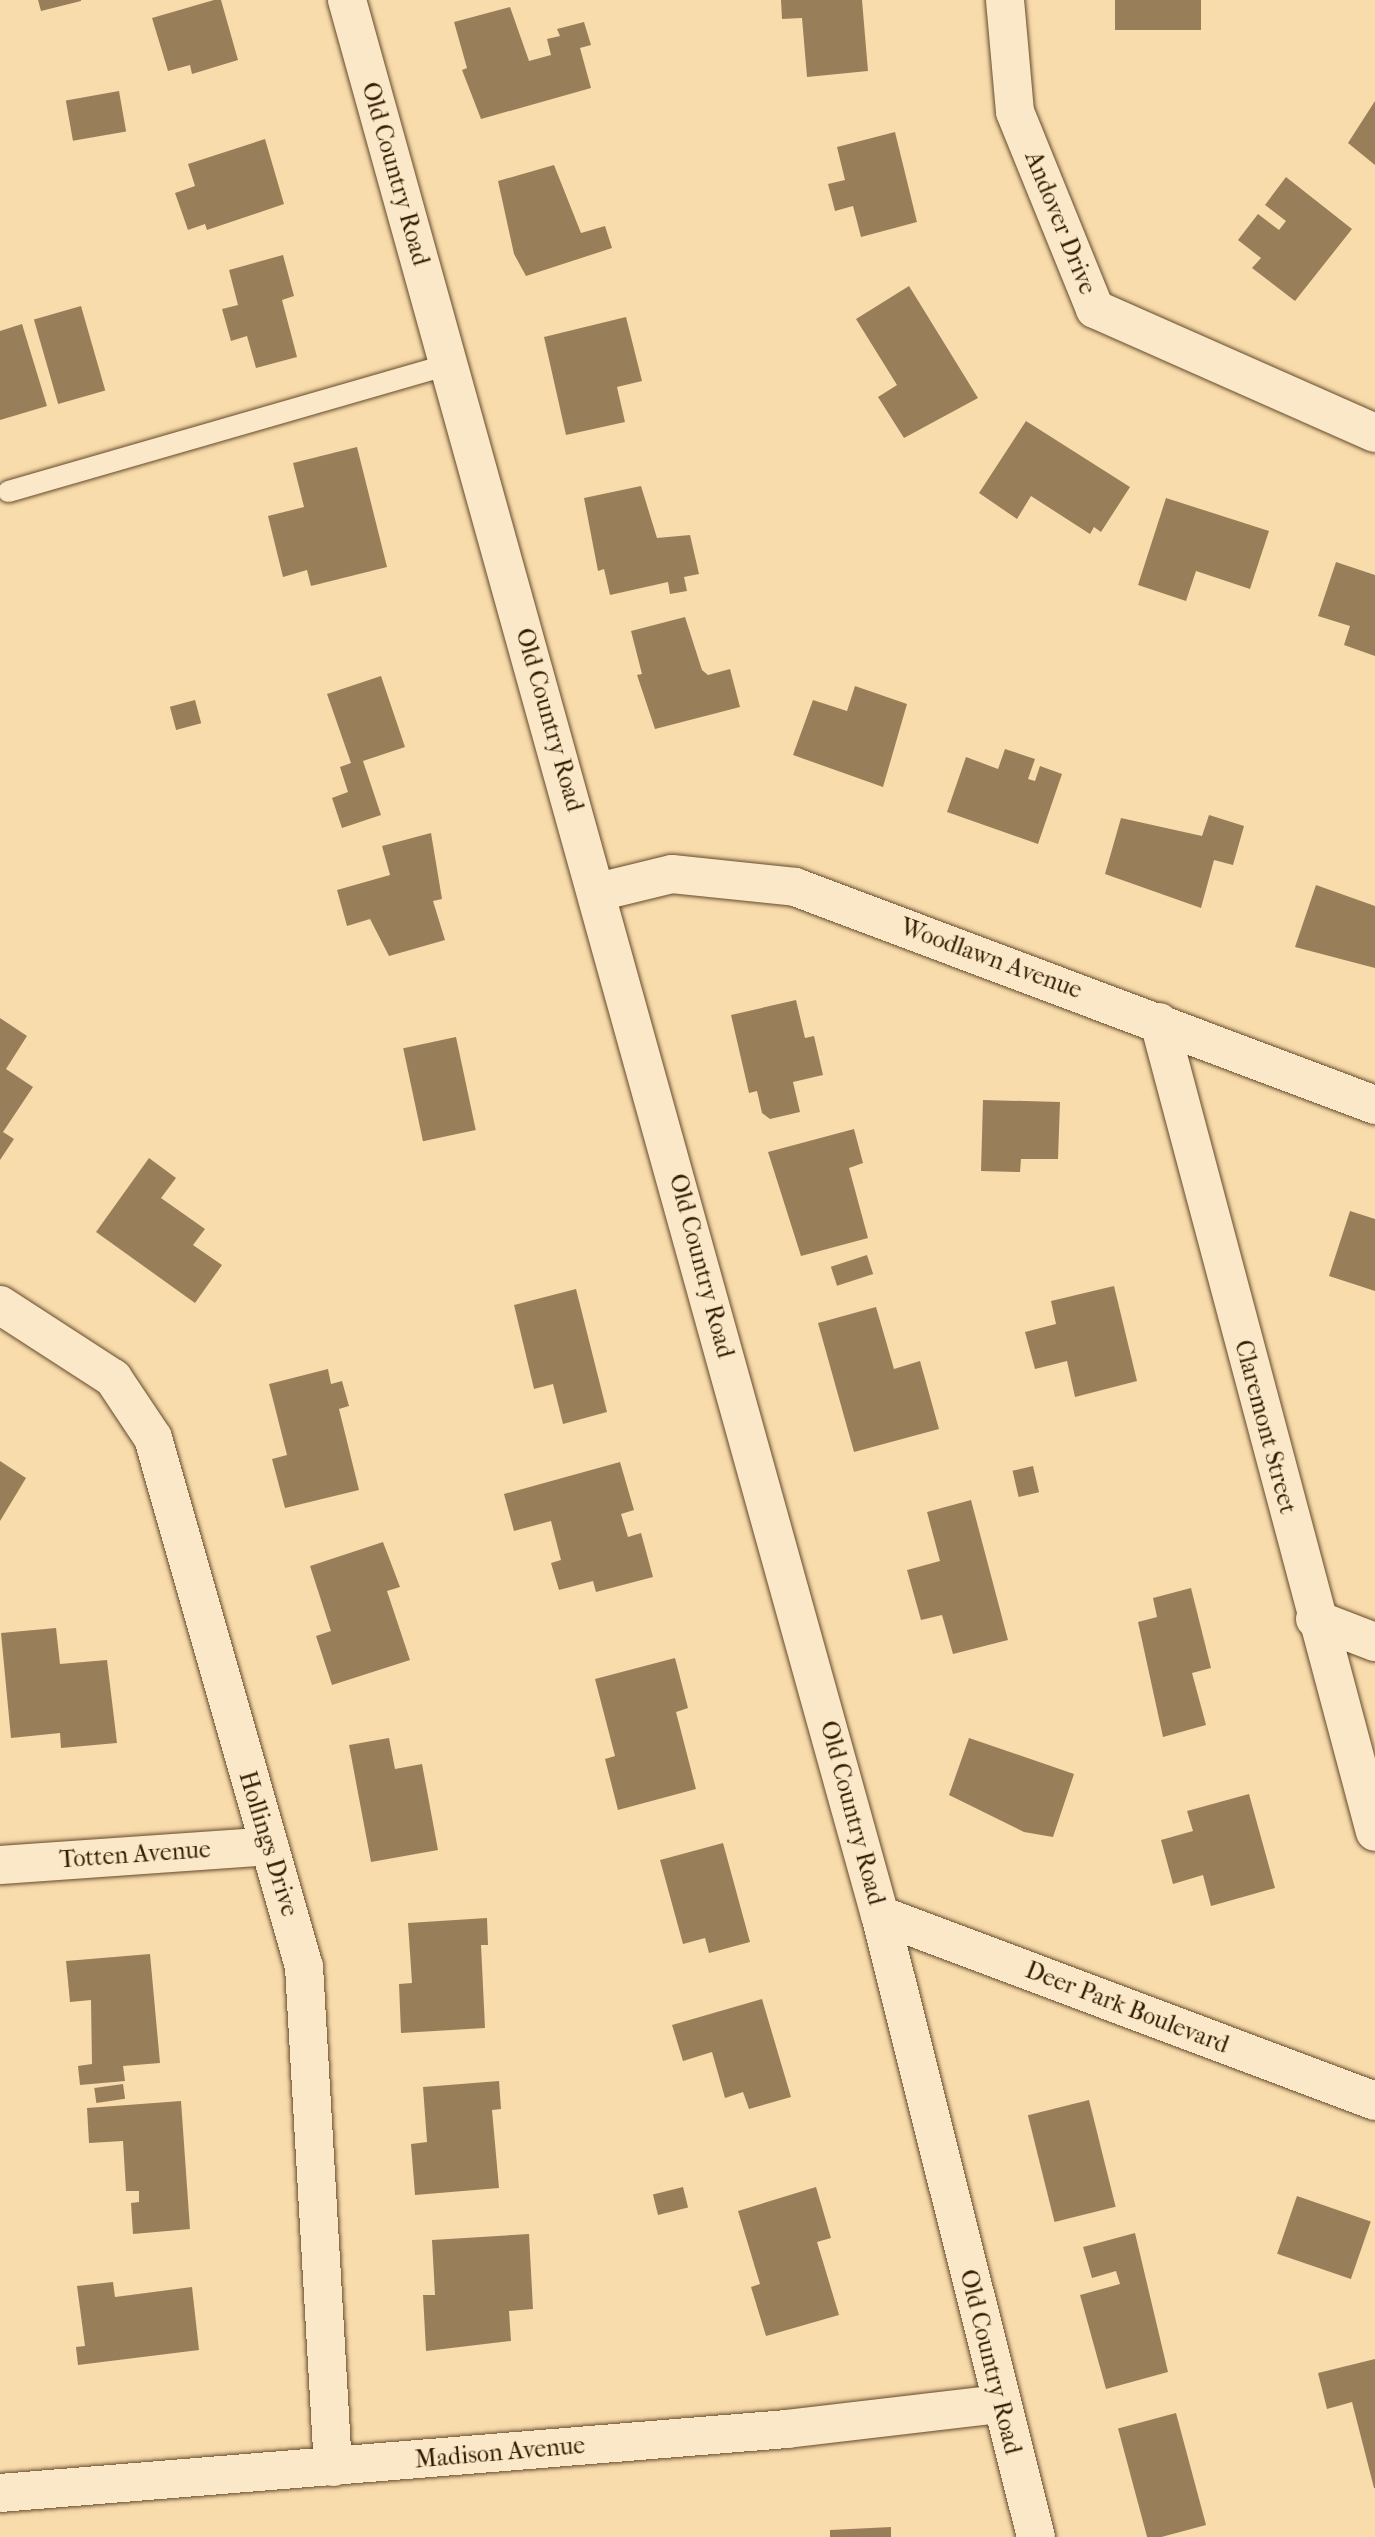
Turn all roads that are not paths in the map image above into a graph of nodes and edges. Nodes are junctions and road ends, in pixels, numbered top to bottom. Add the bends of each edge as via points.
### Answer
1 (347, 0) edge
2 (1005, 0) edge
3 (449, 364) junction
4 (1370, 423) edge
5 (8, 491) dead end
6 (597, 892) junction
7 (1159, 1022) junction
8 (1375, 1105) edge
9 (0, 1305) edge
10 (1315, 1619) junction
11 (1375, 1642) edge
12 (1375, 1832) edge
13 (270, 1846) junction
14 (0, 1865) edge
15 (880, 1915) junction
16 (1375, 2101) edge
17 (999, 2404) junction
18 (333, 2467) junction
19 (0, 2493) edge
20 (1036, 2537) edge

1 - 3 street, Old Country Road
2 - 4 street, Andover Drive via 1015,112 1095,309
3 - 5 lane
3 - 6 street, Old Country Road
6 - 7 street, Woodlawn Avenue via 672,874 795,887
6 - 15 street, Old Country Road
7 - 8 street, Woodlawn Avenue
7 - 10 street, Claremont Street
9 - 13 street, Hollings Drive via 113,1378 153,1438
10 - 11 street
10 - 12 street, Claremont Street
13 - 14 street, Totten Avenue
13 - 18 street, Hollings Drive via 304,1967
15 - 16 street, Deer Park Boulevard
15 - 17 street, Old Country Road
17 - 18 street, Madison Avenue via 787,2429
17 - 20 street, Old Country Road
18 - 19 street, Madison Avenue

